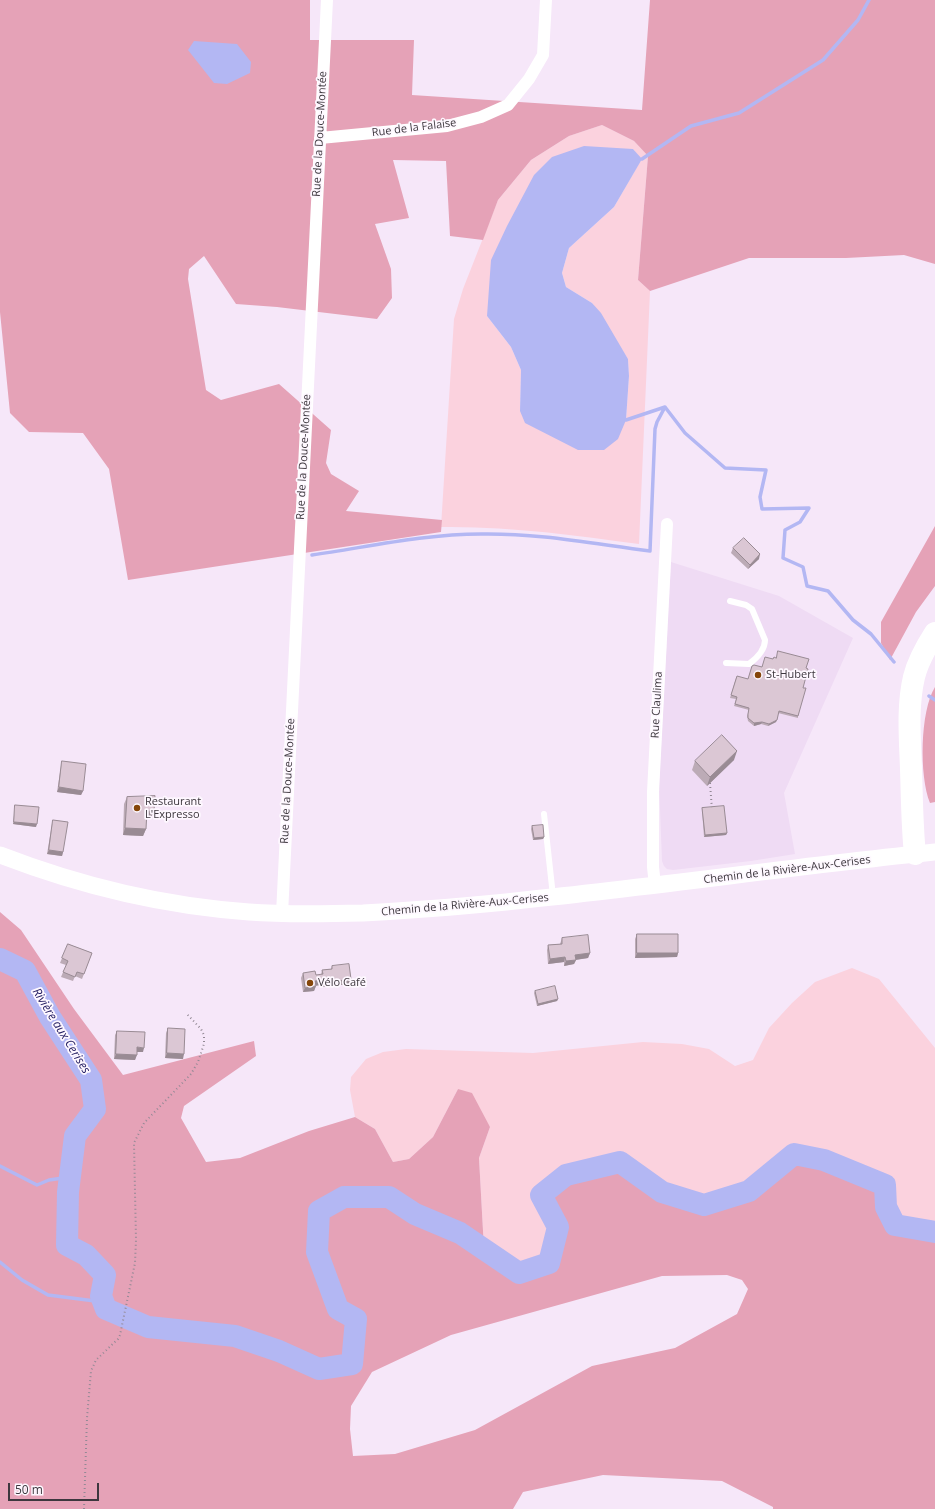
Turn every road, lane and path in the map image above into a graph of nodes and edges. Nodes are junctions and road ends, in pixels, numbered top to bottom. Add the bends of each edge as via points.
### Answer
1 (327, 0) edge
2 (546, 0) edge
3 (320, 138) junction
4 (667, 524) dead end
5 (730, 601) dead end
6 (935, 633) edge
7 (726, 664) dead end
8 (710, 783) edge
9 (544, 814) dead end
10 (713, 816) edge
11 (925, 853) edge
12 (0, 855) edge
13 (655, 886) junction
14 (553, 897) junction
15 (282, 914) junction
16 (186, 1013) dead end
17 (84, 1509) edge

1 - 3 street, Rue de la Douce-Montée
2 - 3 street, Rue de la Falaise via 542,55 529,79 508,105 481,118 448,126
3 - 15 street, Rue de la Douce-Montée
4 - 13 street, Rue Claulima via 653,792
5 - 7 lane via 746,605 752,610 765,645 749,664
6 - 11 highway via 917,667 911,701 913,829
8 - 10 path
9 - 14 lane
11 - 13 main road, Chemin de la Rivière-Aux-Cerises
12 - 15 main road, Chemin de la Rivière-Aux-Cerises via 61,877 139,897 215,909
13 - 14 main road, Chemin de la Rivière-Aux-Cerises
14 - 15 main road, Chemin de la Rivière-Aux-Cerises via 452,908
16 - 17 path via 204,1035 198,1062 191,1074 144,1123 134,1143 135,1263 118,1339 96,1360 91,1371

